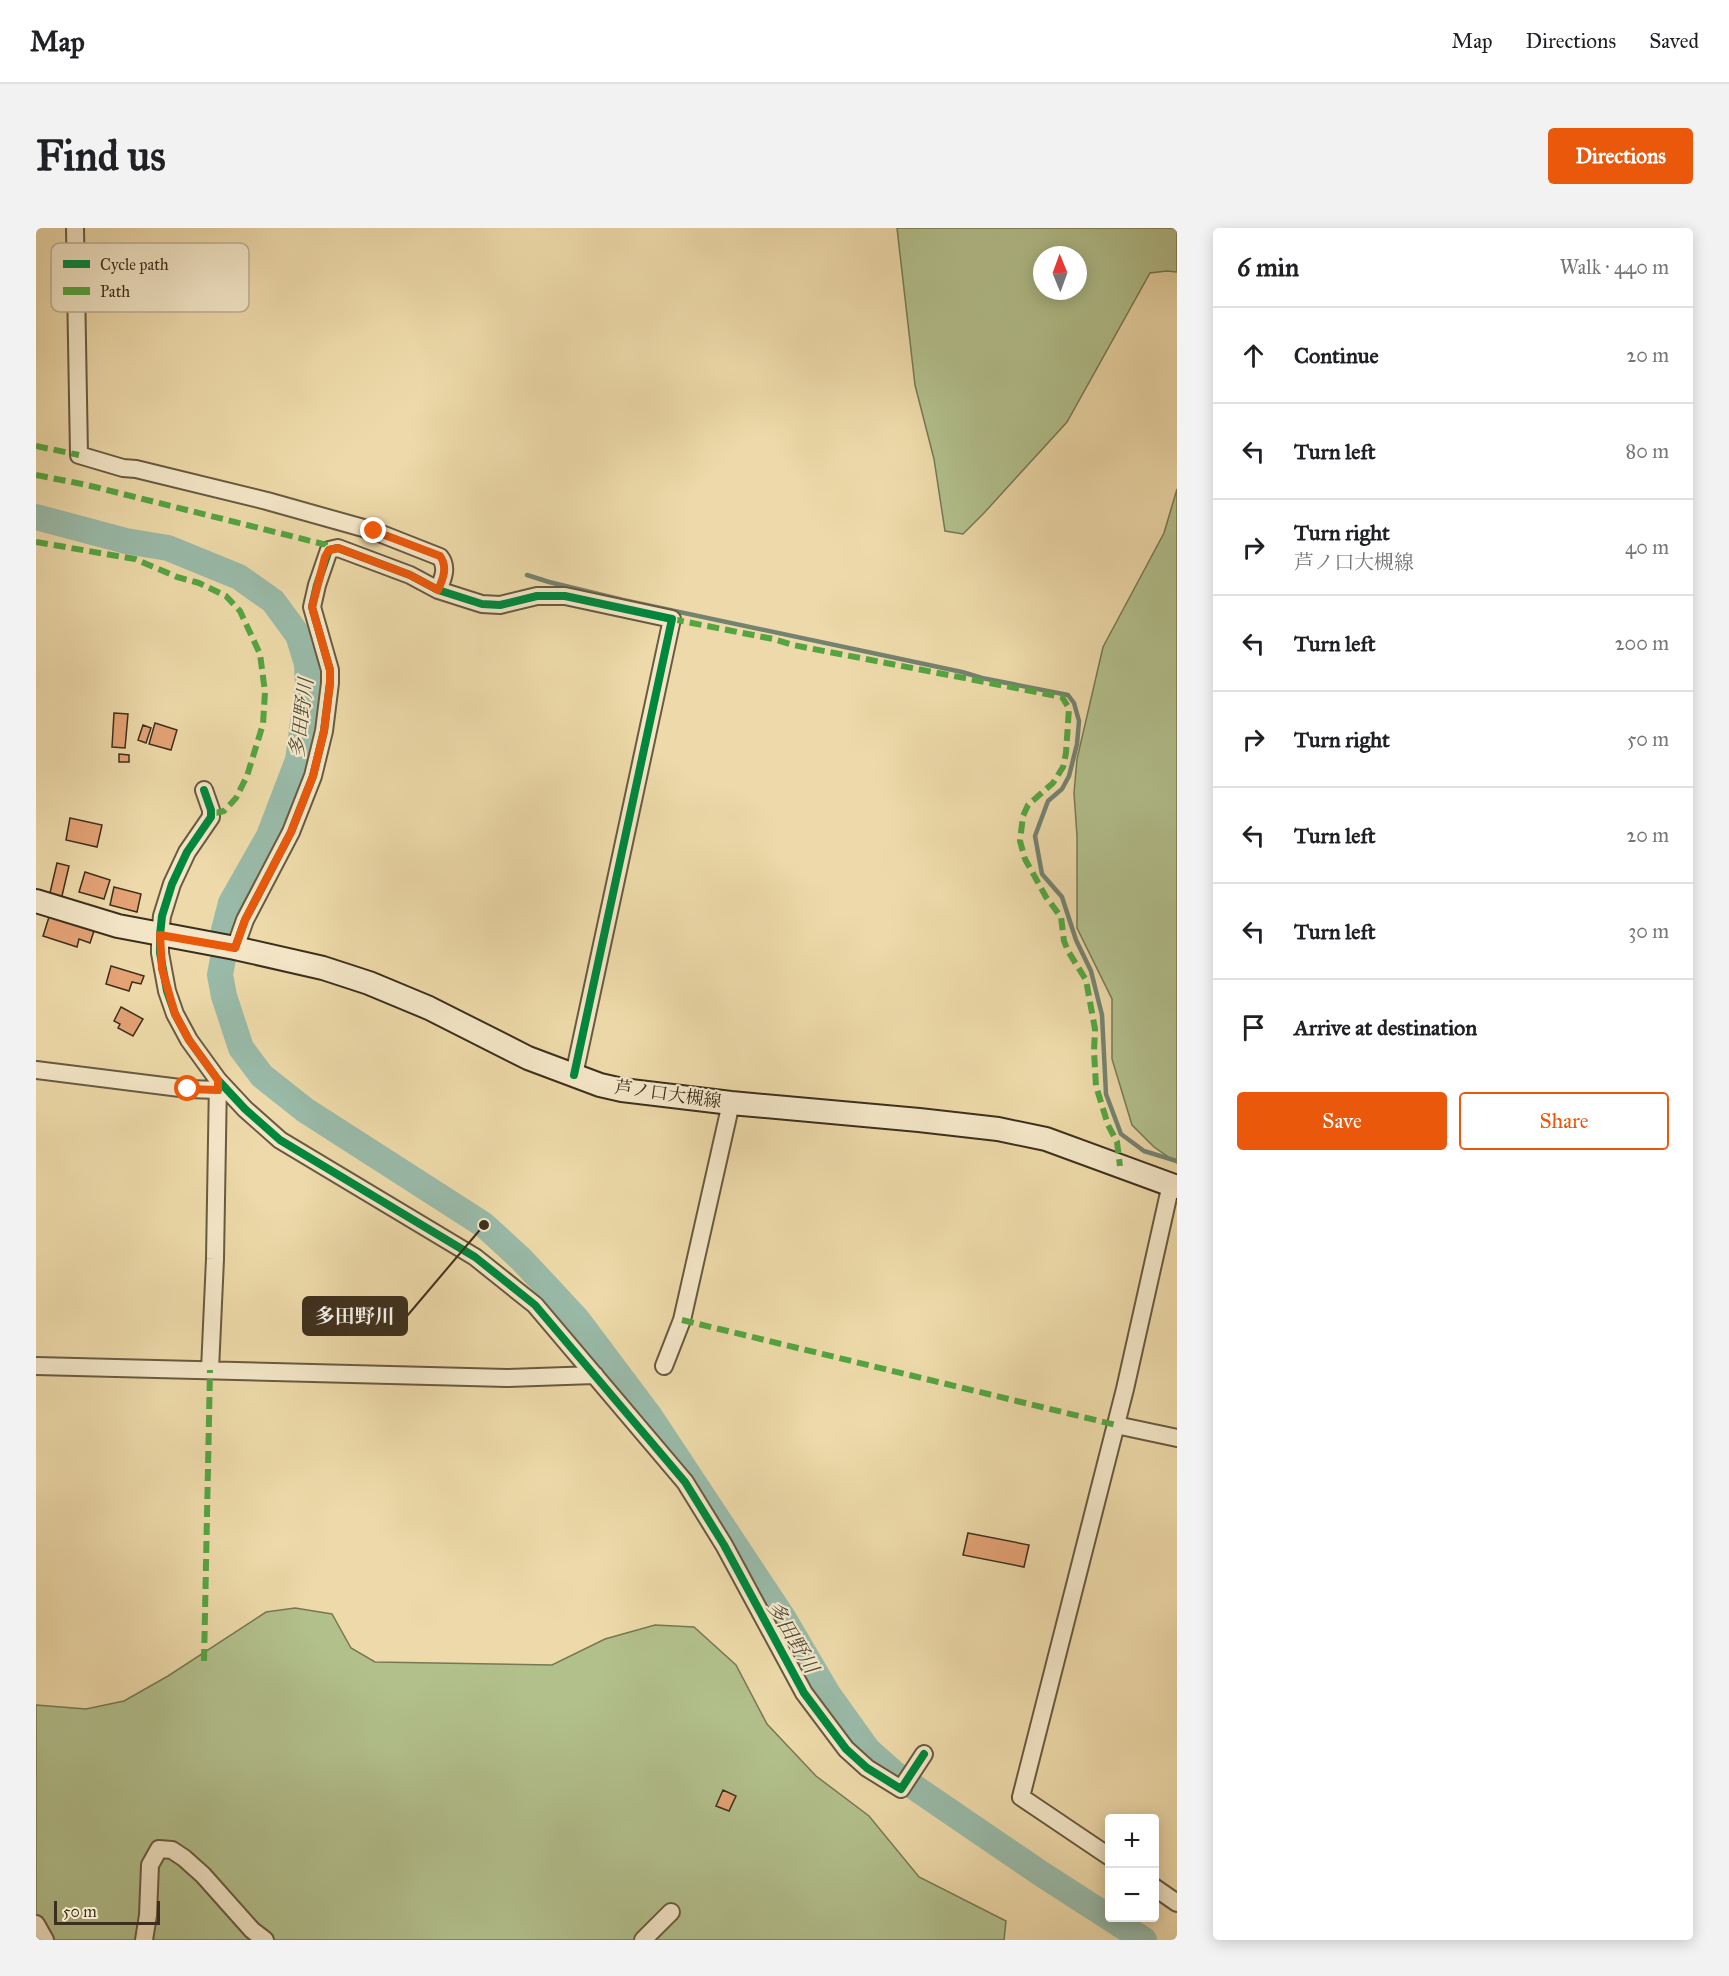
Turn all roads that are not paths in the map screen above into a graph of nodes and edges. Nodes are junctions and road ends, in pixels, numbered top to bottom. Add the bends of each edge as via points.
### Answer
1 (75, 228) edge
2 (75, 243) edge
3 (76, 312) edge
4 (438, 590) junction
5 (204, 790) dead end
6 (36, 901) edge
7 (160, 935) junction
8 (235, 948) junction
9 (36, 1070) edge
10 (574, 1076) junction
11 (218, 1085) junction
12 (731, 1103) junction
13 (1174, 1186) edge
14 (36, 1366) edge
15 (664, 1366) dead end
16 (210, 1370) junction
17 (595, 1375) junction
18 (1116, 1425) junction
19 (1177, 1438) edge
20 (924, 1754) dead end
21 (1105, 1854) edge
22 (1159, 1890) edge
23 (1177, 1903) edge
24 (671, 1912) dead end
25 (36, 1924) edge
26 (45, 1940) edge
27 (144, 1940) edge
28 (265, 1940) edge
29 (643, 1940) edge

1 - 2 street
3 - 4 street via 79,455 374,531 440,556 444,572
4 - 8 street via 338,548 329,550 325,557 312,607 330,670 324,731 313,776 291,832 245,920
4 - 10 street via 482,604 500,605 537,596 565,596 672,619
5 - 7 street via 211,817 171,884
6 - 7 main road, 芦ノ口大槻線
7 - 8 main road, 芦ノ口大槻線
7 - 11 street via 162,969 175,1014
8 - 10 main road, 芦ノ口大槻線 via 369,983
9 - 11 street via 188,1089
10 - 12 main road, 芦ノ口大槻線 via 622,1090
11 - 16 street
11 - 17 street via 280,1140 476,1257 535,1305
12 - 13 main road, 芦ノ口大槻線 via 998,1129 1046,1139
12 - 15 street via 682,1320
13 - 18 street
14 - 16 street
16 - 17 street via 507,1378
17 - 20 street via 685,1482 724,1545 804,1693 846,1749 901,1790
18 - 19 street
18 - 21 street via 1021,1797
22 - 23 street
24 - 29 street
25 - 26 street
27 - 28 street via 150,1865 159,1849 172,1850 184,1858

